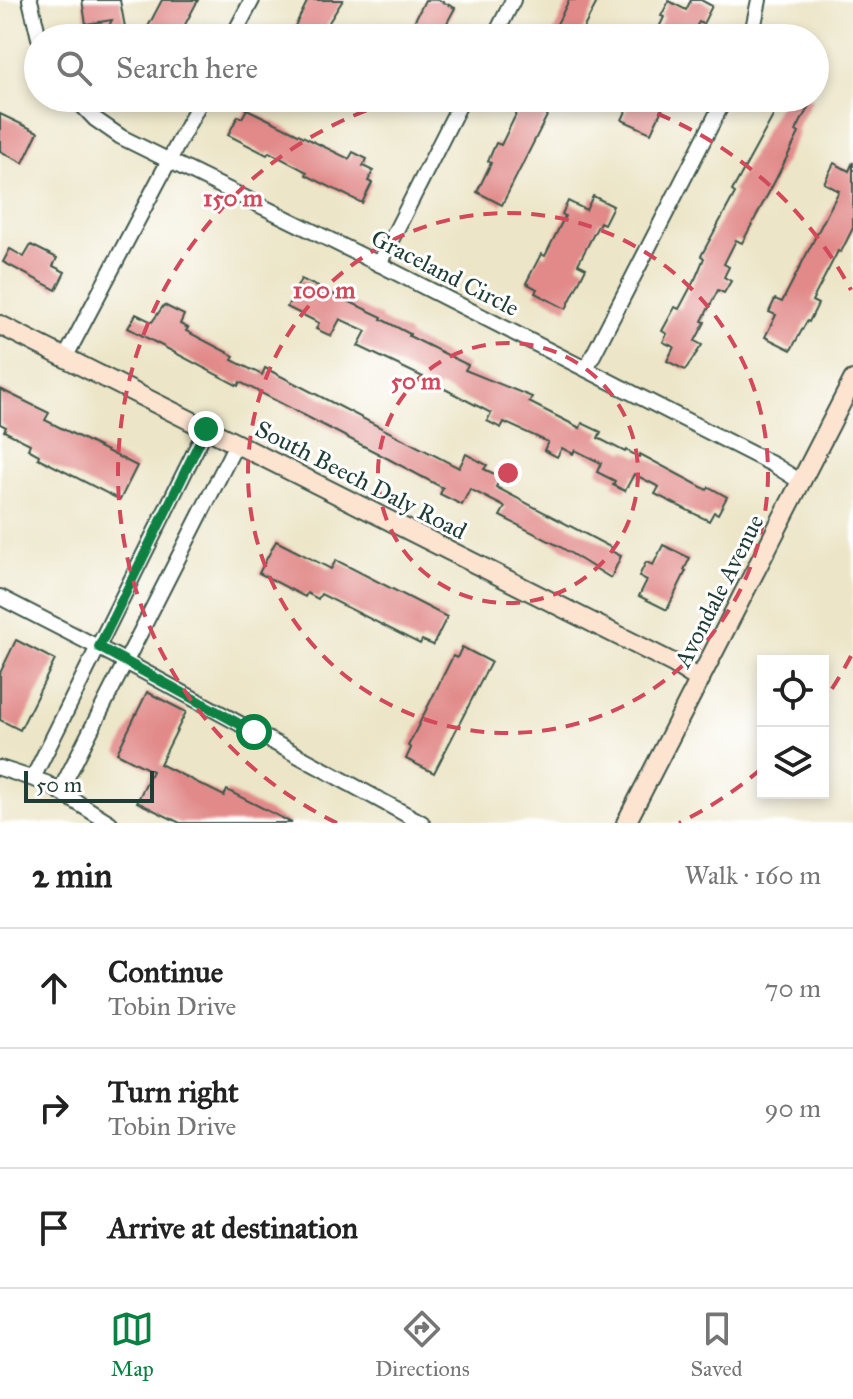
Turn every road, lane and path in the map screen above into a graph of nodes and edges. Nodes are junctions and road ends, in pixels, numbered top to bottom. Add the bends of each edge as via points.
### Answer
1 (30, 0) edge
2 (252, 0) edge
3 (513, 0) edge
4 (759, 0) edge
5 (36, 24) edge
6 (239, 24) edge
7 (501, 24) edge
8 (754, 24) edge
9 (88, 112) edge
10 (195, 112) edge
11 (456, 112) edge
12 (718, 112) edge
13 (169, 162) junction
14 (379, 264) junction
15 (0, 325) edge
16 (65, 358) junction
17 (586, 369) junction
18 (853, 380) edge
19 (206, 429) junction
20 (236, 444) junction
21 (801, 482) junction
22 (0, 597) edge
23 (99, 647) junction
24 (125, 662) junction
25 (700, 680) junction
26 (0, 768) edge
27 (33, 778) junction
28 (60, 791) junction
29 (110, 823) edge
30 (422, 823) edge
31 (626, 823) edge

1 - 5 street
2 - 6 street
3 - 7 street
4 - 8 street
9 - 13 street, Graceland Circle via 121,137
10 - 13 street
11 - 14 street
12 - 17 street
13 - 14 street, Graceland Circle
13 - 16 street
14 - 17 street, Graceland Circle
15 - 16 street, South Beech Daly Road
16 - 19 street, South Beech Daly Road
17 - 21 street, Graceland Circle
18 - 21 street, Avondale Avenue
19 - 20 street, South Beech Daly Road
19 - 23 street
20 - 24 street
20 - 25 street, South Beech Daly Road
21 - 25 street, Avondale Avenue
22 - 23 street
23 - 24 street
23 - 27 street
24 - 28 street
24 - 30 street
25 - 31 street, Avondale Avenue
26 - 27 street
27 - 28 street
28 - 29 street

